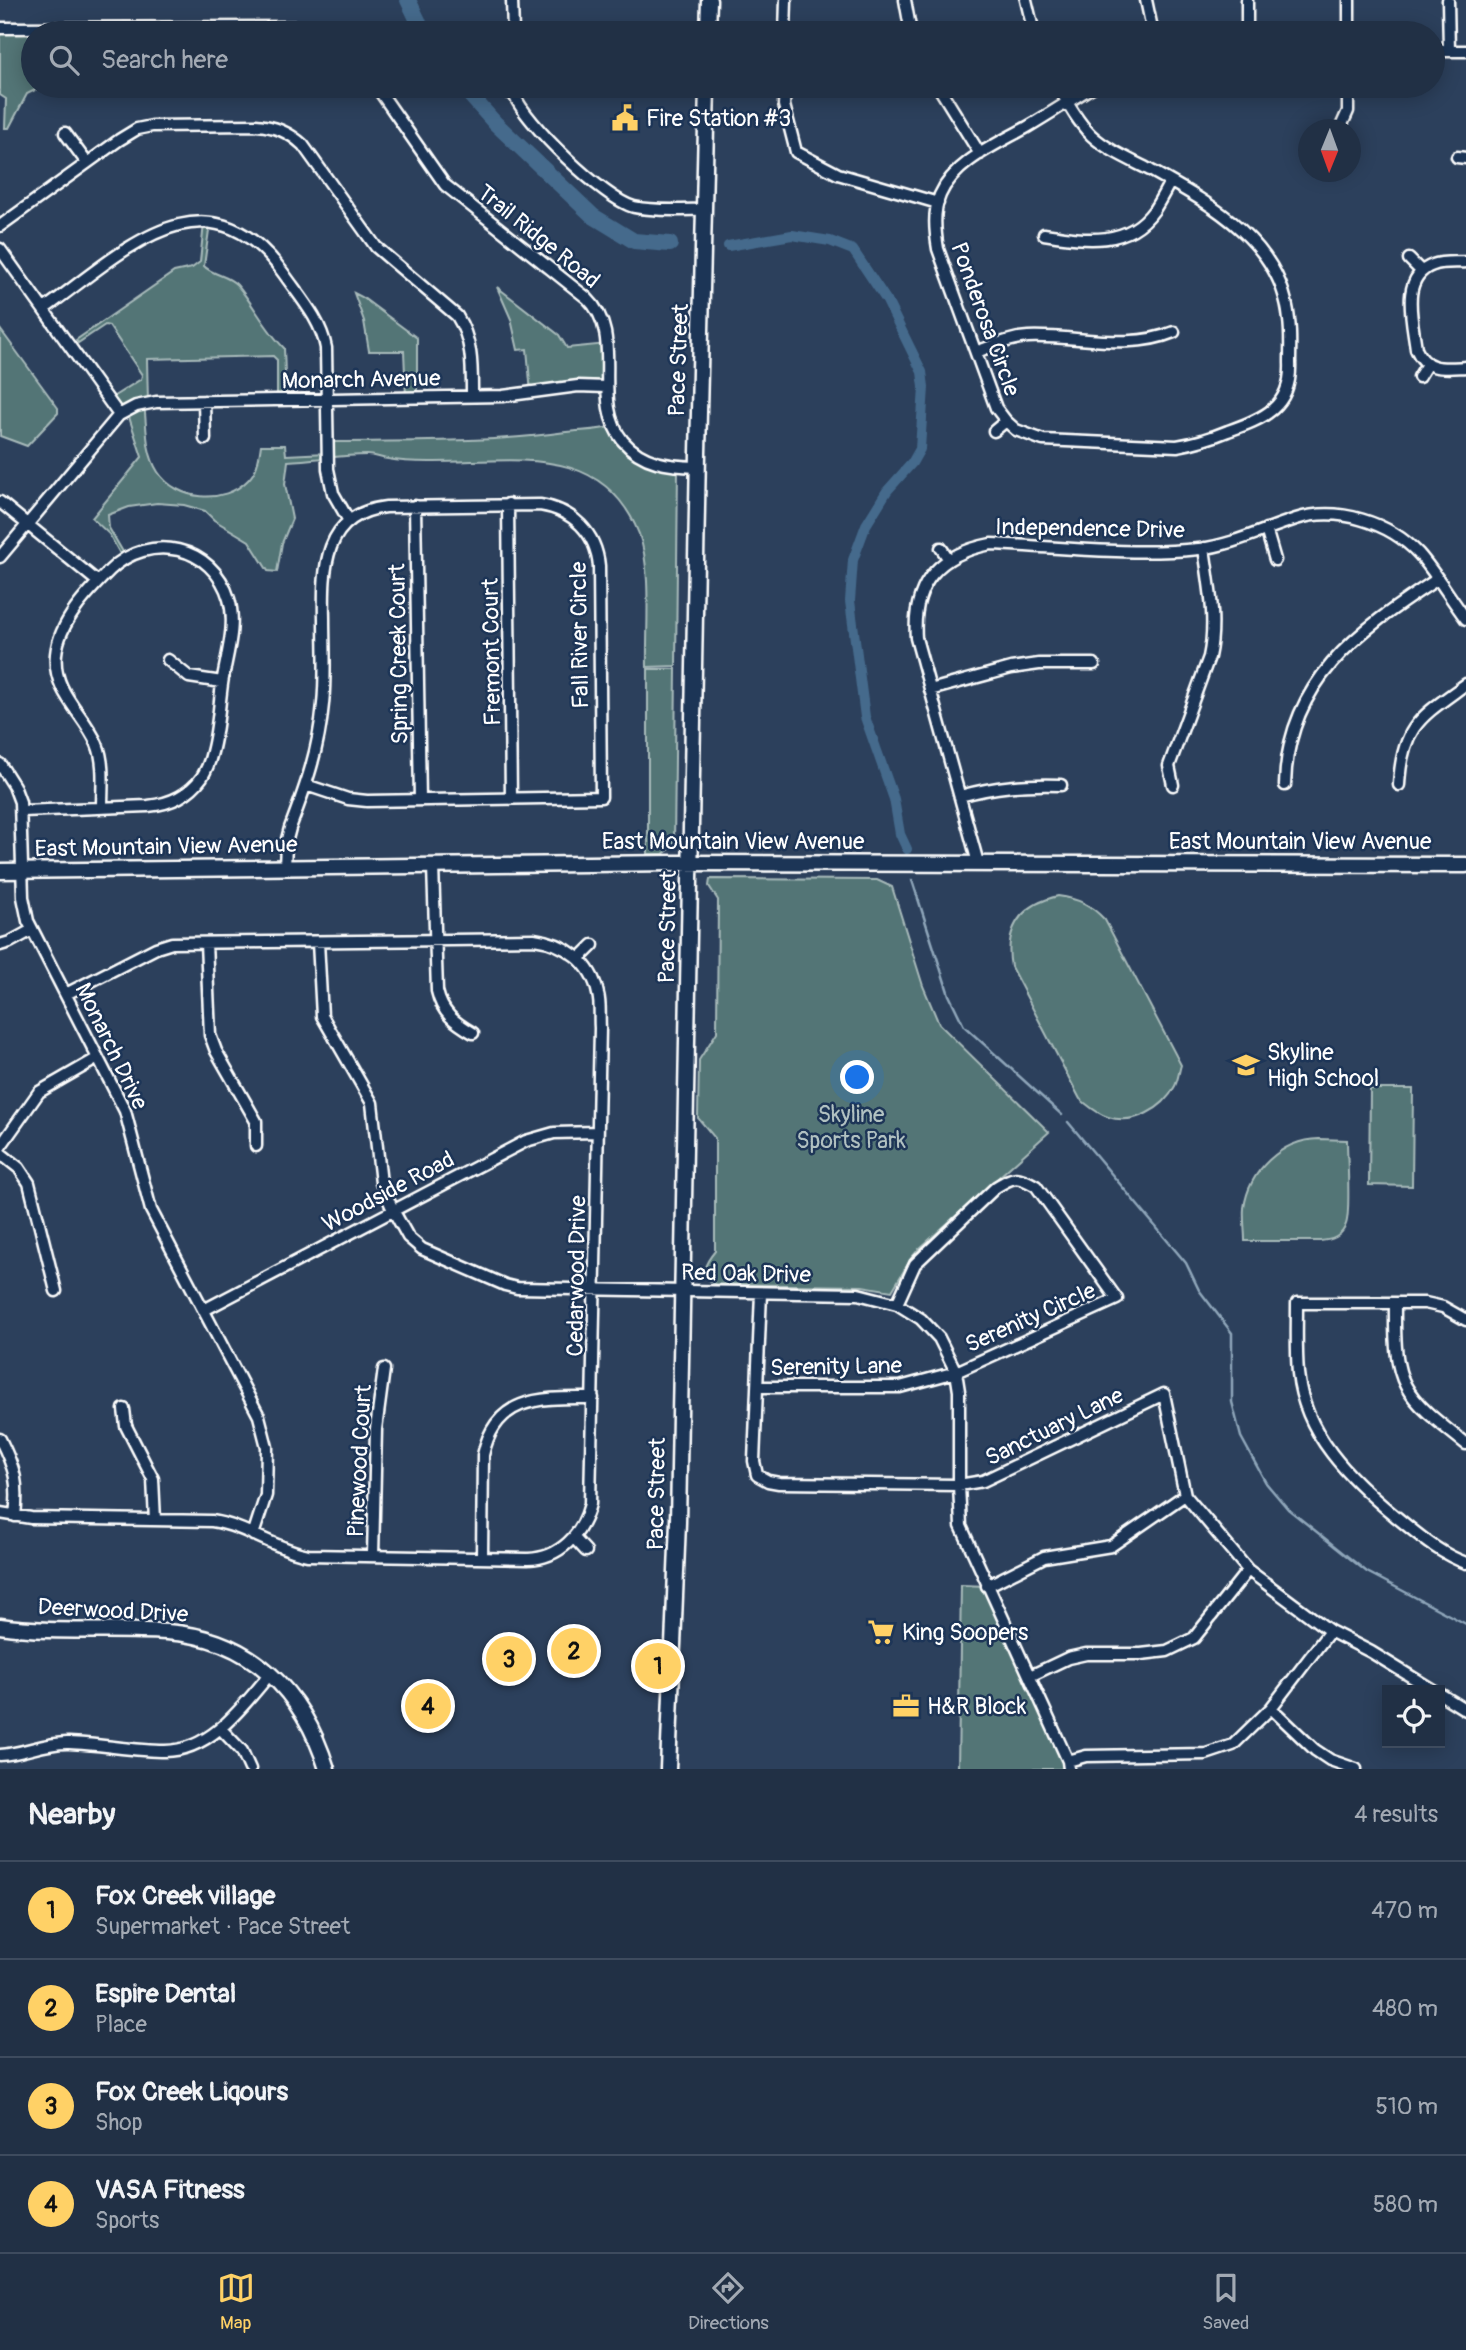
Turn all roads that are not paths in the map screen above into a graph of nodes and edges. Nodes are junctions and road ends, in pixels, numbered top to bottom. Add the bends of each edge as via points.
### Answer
1 (512, 0) edge
2 (709, 0) edge
3 (786, 0) edge
4 (905, 0) edge
5 (1026, 0) edge
6 (1146, 0) edge
7 (1247, 0) edge
8 (1349, 0) edge
9 (1448, 0) edge
10 (513, 21) edge
11 (708, 21) edge
12 (785, 21) edge
13 (909, 21) edge
14 (1031, 21) edge
15 (1150, 21) edge
16 (1247, 21) edge
17 (1349, 21) edge
18 (0, 28) edge
19 (21, 28) edge
20 (1445, 51) edge
21 (1449, 51) junction
22 (1466, 51) edge
23 (384, 98) edge
24 (516, 98) edge
25 (707, 98) edge
26 (784, 98) edge
27 (945, 98) edge
28 (1065, 98) edge
29 (1076, 98) edge
30 (1348, 98) edge
31 (1068, 103) junction
32 (1344, 119) edge
33 (65, 133) dead end
34 (980, 154) junction
35 (87, 163) junction
36 (1170, 181) junction
37 (937, 203) junction
38 (705, 210) junction
39 (0, 226) edge
40 (1044, 234) dead end
41 (0, 249) edge
42 (1409, 259) dead end
43 (1466, 262) edge
44 (1421, 271) junction
45 (44, 309) junction
46 (1174, 332) dead end
47 (976, 352) junction
48 (1427, 365) junction
49 (1466, 367) edge
50 (1419, 377) dead end
51 (606, 387) junction
52 (472, 396) junction
53 (327, 399) junction
54 (204, 401) junction
55 (119, 415) junction
56 (1006, 421) junction
57 (994, 431) dead end
58 (205, 439) dead end
59 (697, 467) junction
60 (0, 502) edge
61 (508, 504) junction
62 (415, 506) junction
63 (349, 521) junction
64 (27, 523) junction
65 (1266, 530) junction
66 (941, 548) dead end
67 (1204, 548) junction
68 (0, 557) edge
69 (948, 558) junction
70 (1275, 560) dead end
71 (1436, 579) junction
72 (98, 582) junction
73 (1466, 619) edge
74 (168, 660) dead end
75 (1094, 664) dead end
76 (222, 682) junction
77 (1466, 684) edge
78 (930, 690) junction
79 (0, 764) edge
80 (306, 785) junction
81 (1061, 785) dead end
82 (1173, 785) dead end
83 (1285, 785) dead end
84 (1399, 785) dead end
85 (960, 796) junction
86 (511, 799) junction
87 (420, 800) junction
88 (102, 807) junction
89 (22, 811) junction
90 (690, 863) junction
91 (978, 863) junction
92 (1466, 865) edge
93 (433, 866) junction
94 (285, 868) junction
95 (22, 871) junction
96 (0, 872) edge
97 (32, 930) junction
98 (435, 940) junction
99 (318, 942) junction
100 (205, 943) junction
101 (0, 945) edge
102 (593, 945) dead end
103 (579, 959) junction
104 (66, 994) junction
105 (473, 1033) dead end
106 (98, 1058) junction
107 (597, 1132) junction
108 (256, 1146) dead end
109 (0, 1147) edge
110 (0, 1153) edge
111 (393, 1210) junction
112 (596, 1290) junction
113 (55, 1291) dead end
114 (683, 1292) junction
115 (761, 1293) junction
116 (1395, 1303) junction
117 (897, 1304) junction
118 (204, 1310) junction
119 (1466, 1320) edge
120 (384, 1368) dead end
121 (956, 1372) junction
122 (757, 1387) junction
123 (593, 1398) junction
124 (124, 1409) dead end
125 (0, 1439) edge
126 (1466, 1444) edge
127 (959, 1485) junction
128 (1185, 1495) junction
129 (0, 1513) edge
130 (15, 1516) junction
131 (155, 1520) junction
132 (253, 1535) junction
133 (574, 1538) junction
134 (586, 1551) dead end
135 (373, 1556) junction
136 (482, 1558) junction
137 (1466, 1563) edge
138 (1248, 1570) junction
139 (987, 1586) junction
140 (1, 1629) edge
141 (1330, 1631) junction
142 (270, 1674) junction
143 (1030, 1676) junction
144 (1425, 1685) edge
145 (1445, 1697) edge
146 (1271, 1709) junction
147 (1466, 1710) edge
148 (220, 1728) junction
149 (0, 1755) edge
150 (1069, 1765) edge
151 (250, 1769) edge
152 (327, 1769) edge
153 (668, 1769) edge
154 (1356, 1769) edge

1 - 10 street
2 - 11 street
3 - 12 street
4 - 13 street
5 - 14 street
6 - 15 street
7 - 16 street
8 - 17 street
9 - 21 street
18 - 19 street
20 - 21 street
21 - 22 street
23 - 51 street, Trail Ridge Road via 446,186 592,303 606,336
24 - 38 street via 525,115 613,197 636,208
25 - 38 street, Pace Street
26 - 37 street via 796,152 838,174
27 - 34 street
28 - 31 street, Ponderosa Circle
29 - 31 street
30 - 32 street
31 - 34 street
31 - 36 street, Ponderosa Circle via 1099,142
33 - 35 street
34 - 37 street via 947,182
35 - 39 street
35 - 52 street via 147,127 256,125 285,131 308,152 376,247 457,316 470,346
36 - 40 street via 1153,212 1125,234 1089,241
36 - 56 street, Ponderosa Circle via 1248,234 1275,273 1289,318 1291,373 1277,405 1264,418 1177,446 1043,440 1027,436
37 - 47 street, Ponderosa Circle via 938,249
38 - 59 street, Pace Street
41 - 45 street
42 - 44 street
43 - 44 street via 1433,265
44 - 48 street via 1410,292 1416,349
45 - 53 street via 157,230 189,222 221,226 248,238 269,255 317,322 326,348
45 - 55 street
46 - 47 street via 1142,342 1028,337
47 - 56 street, Ponderosa Circle via 996,408
48 - 49 street
48 - 50 street
51 - 52 street, Monarch Avenue
51 - 59 street, Trail Ridge Road via 612,422 634,452 651,462
52 - 53 street, Monarch Avenue
53 - 54 street, Monarch Avenue
53 - 63 street via 331,485
54 - 55 street, Monarch Avenue via 144,403
54 - 58 street
55 - 64 street
56 - 57 street
59 - 90 street, Pace Street
60 - 64 street
61 - 62 street, Fall River Circle
61 - 86 street, Fremont Court
61 - 86 street, Fall River Circle via 556,508 589,534 598,558 600,629 601,797
62 - 63 street, Fall River Circle via 376,508
62 - 87 street, Spring Creek Court
63 - 80 street via 331,544 325,567 323,704
64 - 68 street
64 - 72 street
65 - 67 street, Independence Drive
65 - 70 street
65 - 71 street, Independence Drive via 1317,515 1364,520 1402,539
66 - 69 street
67 - 69 street, Independence Drive via 1158,551 990,544
67 - 82 street via 1213,638 1169,766
69 - 78 street via 928,582 917,609 916,638
71 - 73 street, Independence Drive
71 - 83 street via 1327,666 1305,705 1286,755
72 - 76 street via 124,558 151,548 185,552 207,565 221,582 231,610
72 - 88 street via 65,625 56,667 63,692 99,750
74 - 76 street via 189,677
75 - 78 street via 1011,668
76 - 88 street via 212,755 198,782 163,804
77 - 84 street via 1422,716 1412,729 1400,760
78 - 85 street
79 - 89 street, Monarch Drive
80 - 87 street, Fall River Circle via 357,800
80 - 94 street via 287,837
81 - 85 street via 1022,784
85 - 91 street
86 - 87 street, Fall River Circle
88 - 89 street
89 - 95 street, Monarch Drive
90 - 91 street, East Mountain View Avenue
90 - 93 street, East Mountain View Avenue
90 - 114 street, Pace Street
91 - 92 street, East Mountain View Avenue
93 - 94 street, East Mountain View Avenue
93 - 98 street
94 - 95 street, East Mountain View Avenue
95 - 96 street, East Mountain View Avenue
95 - 97 street, Monarch Drive via 24,904
97 - 101 street
97 - 104 street, Monarch Drive
98 - 99 street
98 - 103 street via 544,940
98 - 105 street via 439,1001 451,1019
99 - 100 street
99 - 111 street, Red Oak Drive via 322,1016 372,1103 381,1183
100 - 104 street via 160,946
100 - 108 street via 209,1035 256,1121
102 - 103 street
103 - 107 street, Cedarwood Drive via 599,999
104 - 106 street, Monarch Drive
106 - 109 street via 39,1092
106 - 118 street, Monarch Drive via 125,1111 149,1205
107 - 111 street, Woodside Road via 532,1138
107 - 112 street, Cedarwood Drive
110 - 113 street via 29,1183
111 - 112 street, Red Oak Drive via 408,1237 422,1249 505,1285
111 - 118 street, Woodside Road
112 - 114 street, Red Oak Drive
112 - 123 street, Cedarwood Drive
114 - 115 street, Red Oak Drive
114 - 153 street, Pace Street
115 - 117 street, Red Oak Drive via 858,1294
115 - 122 street
116 - 119 street via 1443,1307
116 - 126 street via 1395,1349 1409,1394
116 - 137 street via 1297,1303 1298,1375 1319,1434 1352,1479 1435,1548
117 - 121 street, Red Oak Drive via 921,1318 939,1339
117 - 121 street, Serenity Circle via 915,1264 996,1187 1011,1178 1036,1186 1118,1299
118 - 132 street, Monarch Drive via 265,1434 266,1497
120 - 135 street, Pinewood Court via 376,1429
121 - 122 street, Serenity Lane via 900,1387
121 - 127 street, Red Oak Drive
122 - 127 street, Sanctuary Lane via 754,1461 758,1475 768,1481
123 - 133 street, Cedarwood Drive via 590,1504
123 - 136 street via 530,1401 510,1412 495,1428 483,1460
124 - 131 street via 126,1426 153,1479
125 - 130 street via 17,1477
127 - 128 street, Sanctuary Lane via 983,1481 1164,1394
127 - 139 street, Red Oak Drive via 961,1526
128 - 138 street
128 - 139 street via 1111,1546 1044,1557
129 - 130 street
130 - 131 street
131 - 132 street via 212,1521
132 - 135 street via 305,1554
133 - 134 street
133 - 136 street via 538,1558
135 - 136 street
138 - 141 street
138 - 143 street via 1194,1638 1167,1651 1068,1658
139 - 143 street, Red Oak Drive
140 - 142 street, Deerwood Drive via 179,1633 229,1648
141 - 144 street
141 - 146 street
142 - 148 street
142 - 152 street, Deerwood Drive via 301,1709
143 - 150 street, Red Oak Drive
145 - 147 street
146 - 150 street via 1233,1745 1206,1754 1086,1755
146 - 154 street via 1315,1750
148 - 149 street via 199,1743 176,1750 67,1742
148 - 151 street via 237,1745

